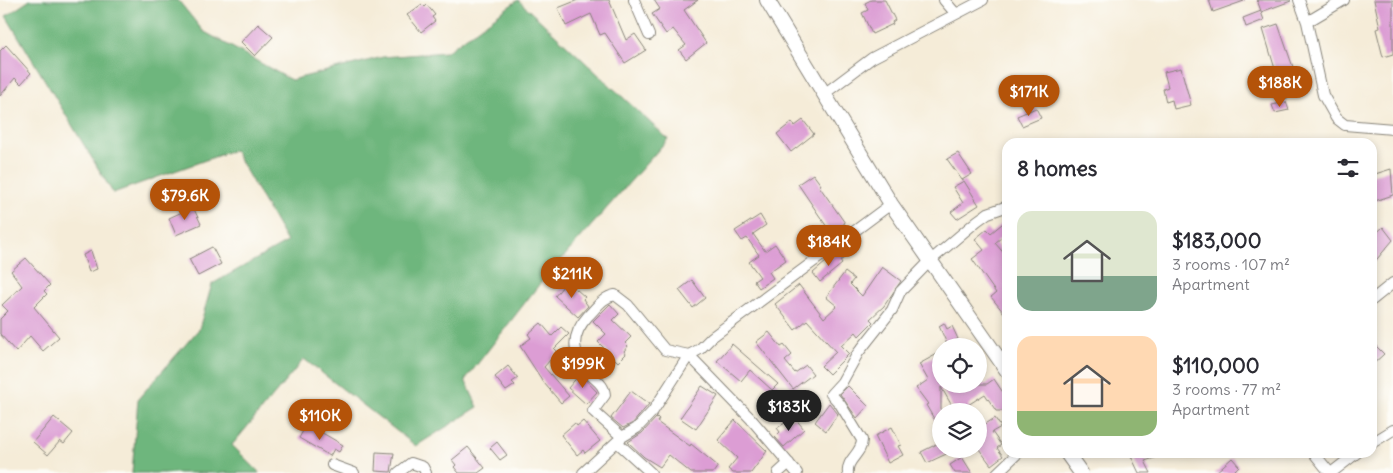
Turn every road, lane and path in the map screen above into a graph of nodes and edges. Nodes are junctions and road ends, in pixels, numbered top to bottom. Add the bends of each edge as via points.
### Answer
1 (634, 0) edge
2 (767, 0) edge
3 (944, 0) edge
4 (983, 0) edge
5 (1299, 0) edge
6 (1344, 0) edge
7 (956, 14) junction
8 (1308, 22) junction
9 (649, 35) dead end
10 (824, 94) junction
11 (1393, 129) edge
12 (891, 204) junction
13 (1002, 208) edge
14 (931, 260) junction
15 (1393, 283) edge
16 (1377, 296) edge
17 (689, 355) junction
18 (1002, 363) edge
19 (1393, 430) edge
20 (620, 439) junction
21 (1377, 441) edge
22 (1013, 458) edge
23 (1070, 458) edge
24 (1318, 458) edge
25 (1350, 458) edge
26 (789, 463) junction
27 (332, 464) dead end
28 (354, 473) edge
29 (398, 473) edge
30 (426, 473) edge
31 (583, 473) edge
32 (650, 473) edge
33 (778, 473) edge
34 (797, 473) edge
35 (848, 473) edge
36 (997, 473) edge
37 (1081, 473) edge
38 (1330, 473) edge

1 - 9 street
2 - 10 street
3 - 7 street
4 - 7 street
5 - 8 street
6 - 8 street
7 - 10 street via 872,58
8 - 11 street via 1323,95 1336,118 1345,125
10 - 12 street
12 - 14 street
12 - 17 street
13 - 14 street via 988,212
14 - 18 street
14 - 35 street via 900,292 892,310 858,353 842,382 830,394 862,440 860,449 848,465
15 - 16 street
17 - 20 street via 653,411 637,428
17 - 20 street via 665,350 628,305 615,295 604,299 580,326 574,344 580,361 600,382 605,395 593,411
17 - 26 street
19 - 21 street
20 - 31 street
20 - 32 street
22 - 36 street
23 - 37 street
24 - 38 street
25 - 38 street
26 - 33 street
26 - 34 street
27 - 28 street
29 - 30 street via 411,463

